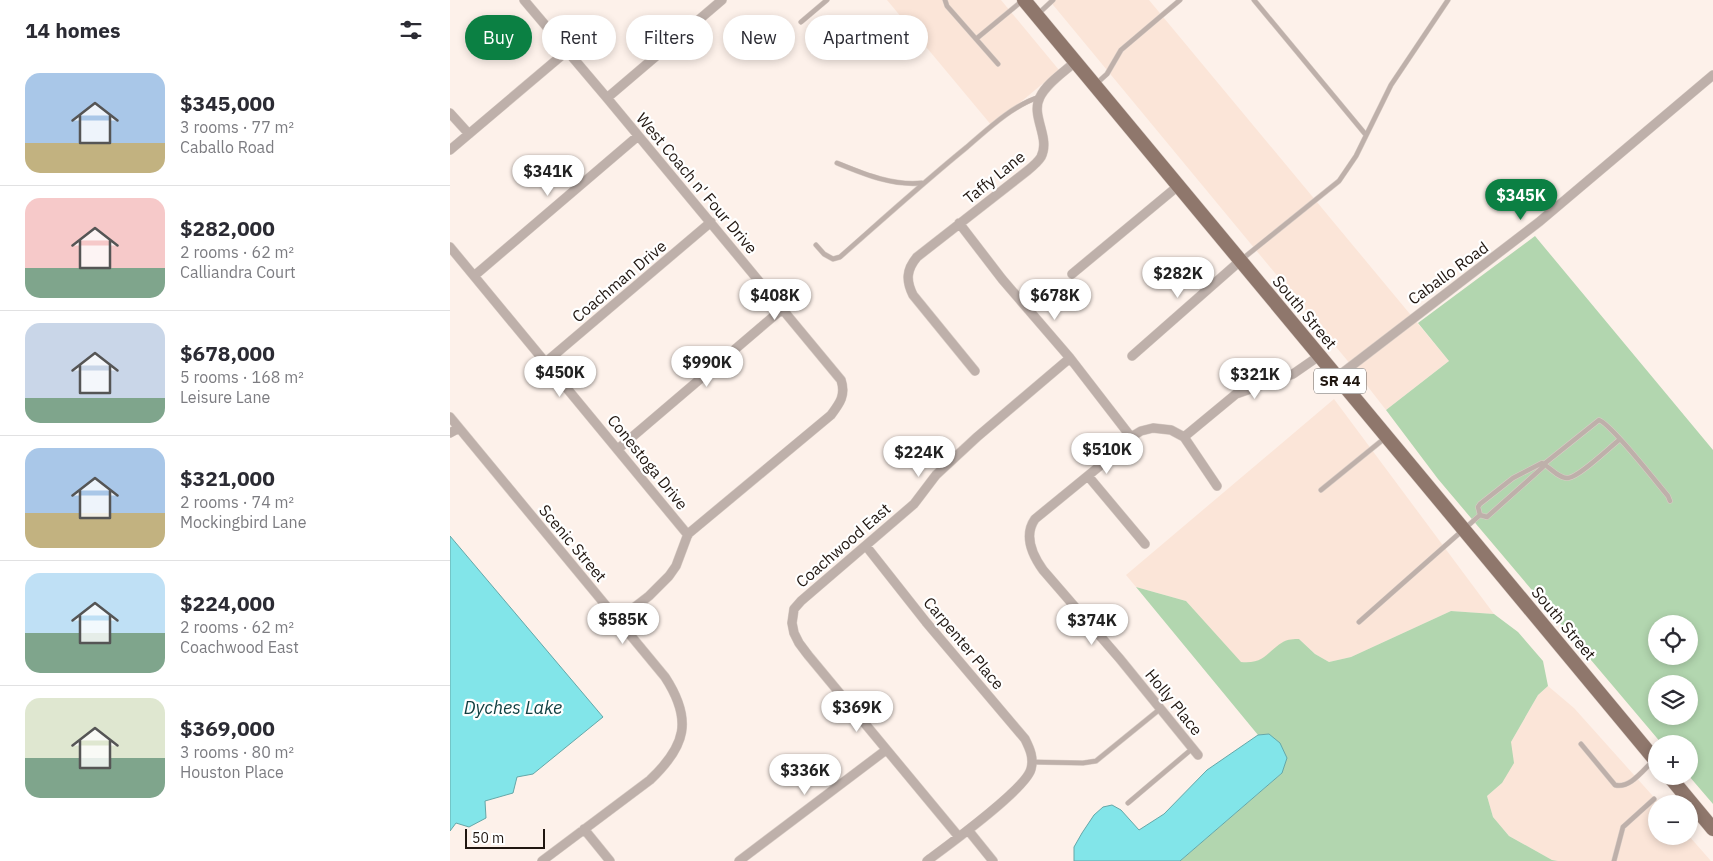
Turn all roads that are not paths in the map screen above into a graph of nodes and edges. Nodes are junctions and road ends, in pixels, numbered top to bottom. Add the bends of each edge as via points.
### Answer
1 (524, 0) edge
2 (722, 0) edge
3 (827, 0) edge
4 (945, 0) edge
5 (1024, 0) edge
6 (1053, 0) edge
7 (1180, 0) edge
8 (1254, 0) edge
9 (1448, 0) edge
10 (1036, 15) junction
11 (542, 21) edge
12 (801, 22) dead end
13 (976, 39) junction
14 (556, 60) edge
15 (575, 60) edge
16 (1075, 62) junction
17 (998, 64) dead end
18 (1713, 75) edge
19 (1095, 86) junction
20 (1039, 97) junction
21 (607, 98) junction
22 (450, 113) edge
23 (468, 134) junction
24 (1366, 135) junction
25 (638, 136) junction
26 (450, 150) edge
27 (837, 163) dead end
28 (923, 183) junction
29 (1178, 186) junction
30 (711, 222) junction
31 (959, 224) junction
32 (816, 244) dead end
33 (450, 247) edge
34 (1240, 261) junction
35 (1072, 274) dead end
36 (474, 276) junction
37 (781, 310) junction
38 (1132, 356) dead end
39 (1319, 356) junction
40 (1070, 358) junction
41 (546, 362) junction
42 (975, 371) dead end
43 (1337, 377) junction
44 (450, 417) edge
45 (459, 428) junction
46 (450, 432) edge
47 (1131, 437) junction
48 (1184, 437) junction
49 (1386, 437) junction
50 (1619, 440) junction
51 (618, 449) junction
52 (1544, 464) junction
53 (1088, 476) junction
54 (1217, 486) dead end
55 (1321, 490) dead end
56 (1670, 500) dead end
57 (1480, 515) junction
58 (1464, 530) junction
59 (688, 535) junction
60 (1145, 544) dead end
61 (866, 546) junction
62 (618, 620) junction
63 (1358, 622) dead end
64 (1160, 709) junction
65 (1581, 744) dead end
66 (886, 750) junction
67 (1648, 750) edge
68 (1196, 751) joint
69 (1032, 762) junction
70 (1648, 767) edge
71 (1676, 785) edge
72 (1128, 803) dead end
73 (1648, 805) edge
74 (584, 829) junction
75 (1713, 829) edge
76 (968, 830) junction
77 (959, 837) junction
78 (542, 861) edge
79 (610, 861) edge
80 (739, 861) edge
81 (927, 861) edge
82 (993, 861) edge
83 (1614, 861) edge

1 - 11 street, West Coach n' Four Drive
2 - 21 street
3 - 12 lane
4 - 13 lane
5 - 10 main road, South Street / SR 44
5 - 13 lane
6 - 10 lane
7 - 19 lane via 1121,50 1107,74
8 - 24 lane
9 - 24 lane via 1391,85
10 - 16 main road, South Street / SR 44
13 - 17 lane
14 - 23 street
15 - 21 street, West Coach n' Four Drive
16 - 19 main road, South Street / SR 44
16 - 20 street
18 - 43 street, Caballo Road via 1539,222
19 - 29 main road, South Street / SR 44
20 - 28 lane via 1026,102 995,124
20 - 31 street, Taffy Lane via 1037,104 1044,144 1039,160
21 - 25 street, West Coach n' Four Drive
22 - 23 street
23 - 26 street
24 - 34 lane via 1339,180
25 - 30 street, West Coach n' Four Drive
25 - 36 street
27 - 28 lane via 889,181
28 - 32 lane via 840,257 833,259
29 - 34 main road, South Street / SR 44
29 - 35 street
30 - 37 street, West Coach n' Four Drive
30 - 41 street, Coachman Drive
31 - 40 street
31 - 42 street, Taffy Lane via 917,257 907,277 913,296
33 - 36 street, Conestoga Drive
34 - 38 street
34 - 39 main road, South Street / SR 44
36 - 41 street, Conestoga Drive
37 - 51 street
37 - 59 street, West Coach n' Four Drive via 841,380 843,393 840,403 826,419
39 - 43 main road, South Street / SR 44
39 - 48 street via 1293,374 1236,394
40 - 47 street
40 - 61 street, Coachwood East via 949,462 914,504
41 - 51 street, Conestoga Drive
43 - 49 main road, South Street / SR 44
44 - 45 street, Scenic Street
45 - 46 street
45 - 62 street, Scenic Street
47 - 48 street via 1153,428 1171,430
47 - 53 street
48 - 54 street
49 - 55 lane
49 - 58 main road, South Street / SR 44
50 - 52 lane via 1568,478
50 - 52 lane via 1599,420
50 - 56 lane
51 - 59 street, Conestoga Drive
52 - 57 lane via 1487,517
52 - 57 lane via 1513,478 1480,504
53 - 60 street
53 - 64 street, Holly Place via 1032,523 1031,548 1036,559
57 - 58 lane
58 - 63 lane
58 - 67 main road, South Street / SR 44
59 - 62 street, West Coach n' Four Drive via 669,576
61 - 66 street, Coachwood East via 819,584 792,615 799,643
61 - 69 street, Carpenter Place via 1025,739
62 - 74 street, Scenic Street via 673,690 679,702 680,739 665,766
64 - 68 street, Holly Place
64 - 69 lane via 1096,760 1083,763
65 - 70 lane via 1615,785 1629,784
66 - 77 street
66 - 80 street
68 - 72 lane
69 - 76 street via 1028,776 1017,788
71 - 75 main road
73 - 83 lane via 1624,827
74 - 78 street, Scenic Street
74 - 79 street
76 - 77 street
76 - 82 street
77 - 81 street

